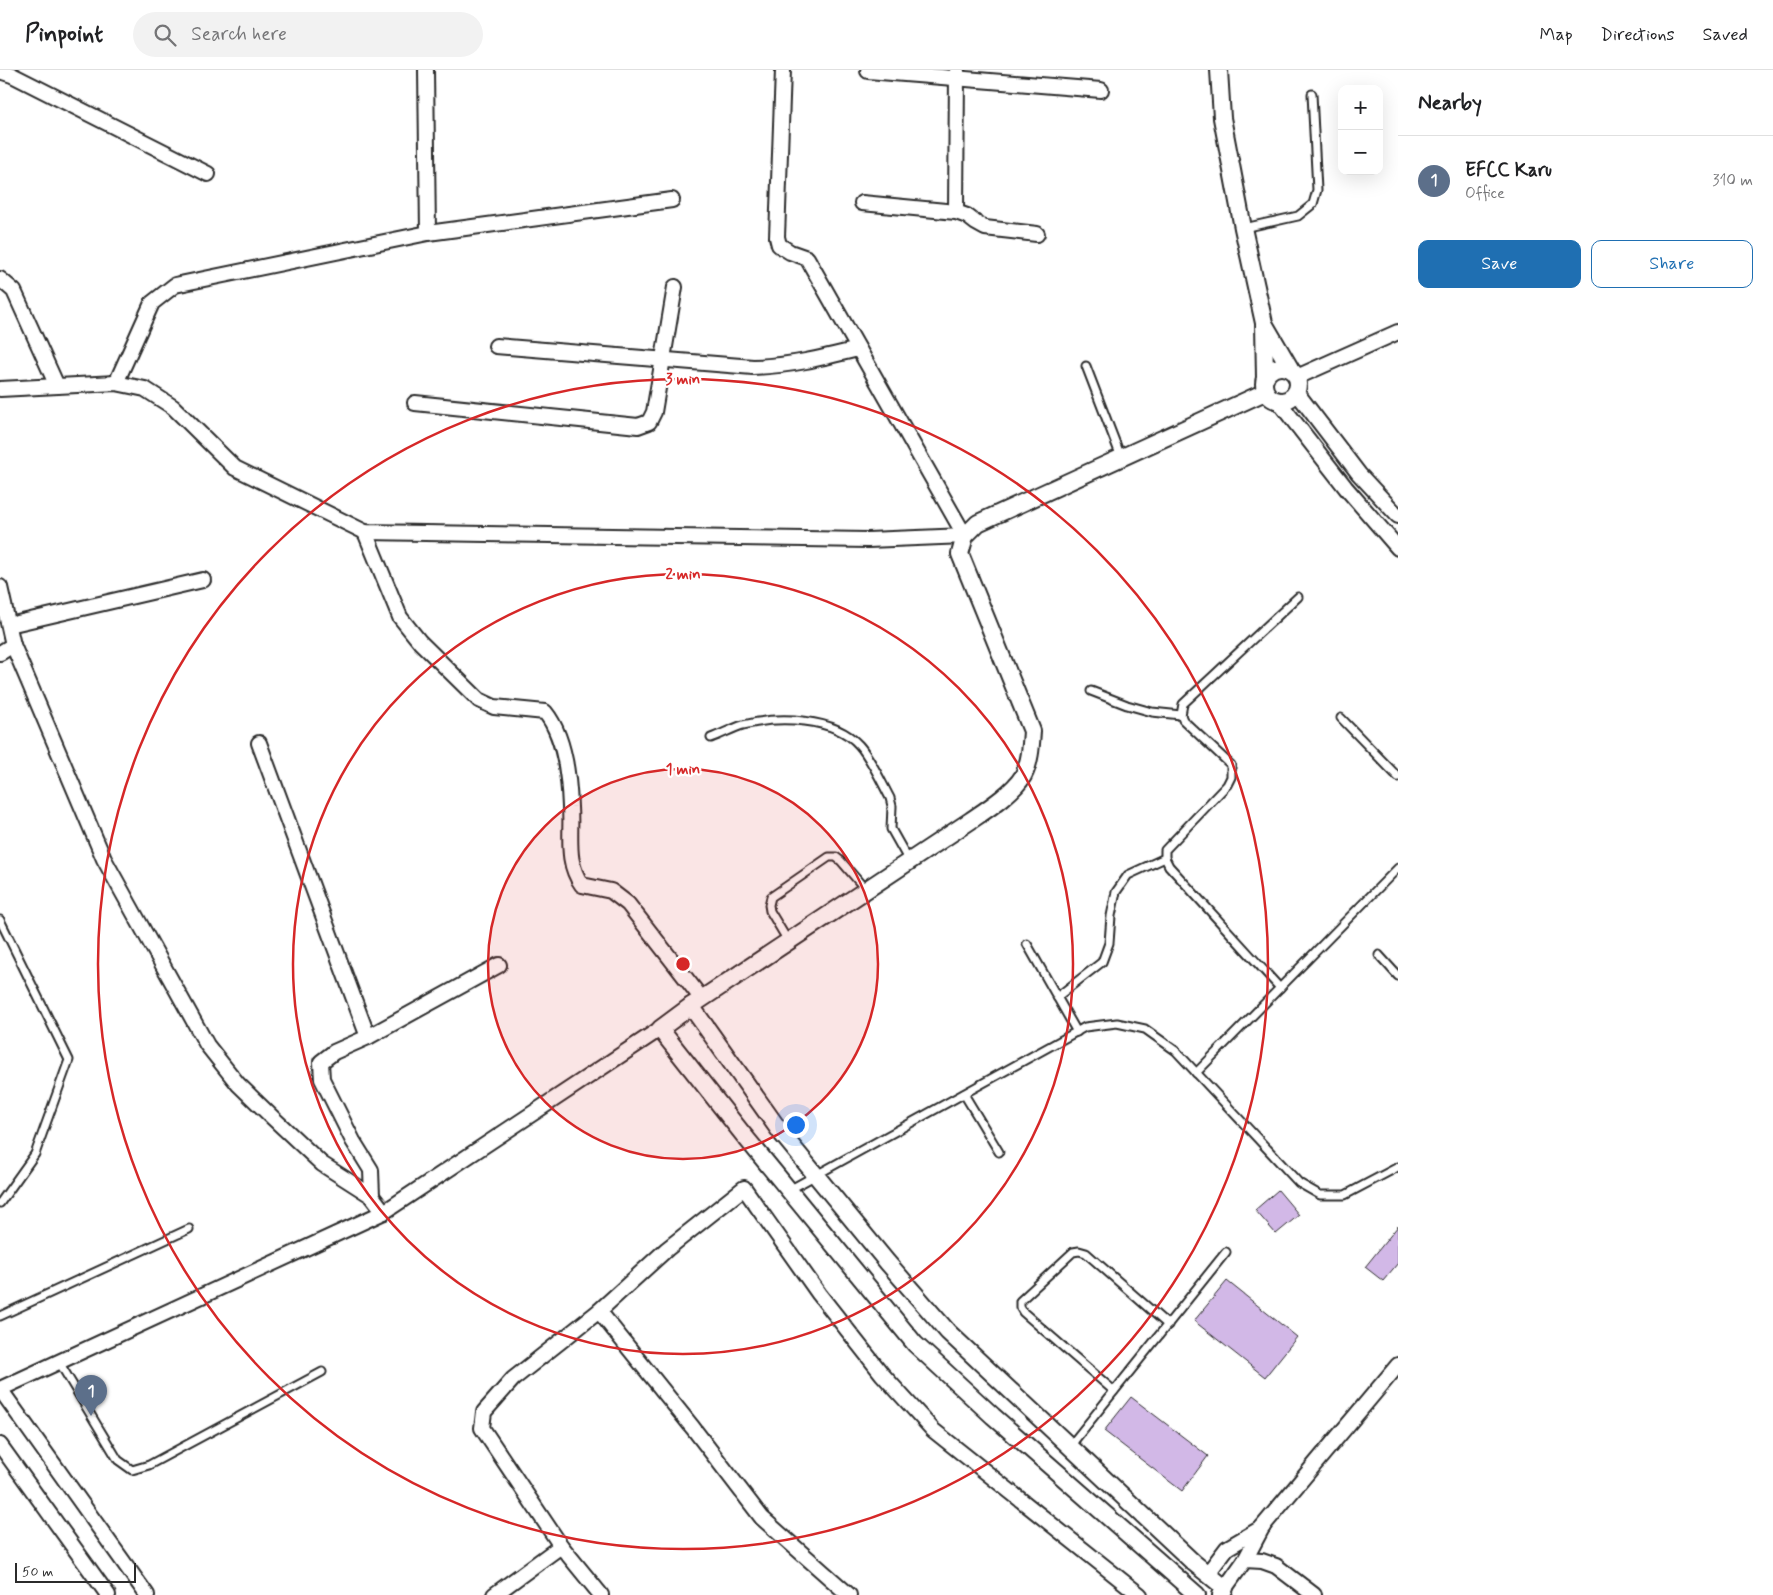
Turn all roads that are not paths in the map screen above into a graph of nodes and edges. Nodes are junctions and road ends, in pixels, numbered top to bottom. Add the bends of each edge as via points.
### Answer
1 (426, 70) edge
2 (783, 70) edge
3 (1219, 70) edge
4 (868, 71) dead end
5 (8, 72) edge
6 (957, 75) edge
7 (1101, 90) dead end
8 (1312, 94) dead end
9 (208, 174) dead end
10 (672, 200) dead end
11 (862, 203) dead end
12 (956, 212) junction
13 (1243, 228) junction
14 (428, 233) junction
15 (1037, 234) dead end
16 (0, 278) edge
17 (675, 287) dead end
18 (1264, 323) junction
19 (1398, 332) edge
20 (496, 346) dead end
21 (858, 349) junction
22 (663, 360) junction
23 (1086, 366) dead end
24 (1295, 380) junction
25 (116, 383) junction
26 (1265, 385) junction
27 (57, 386) junction
28 (0, 389) edge
29 (1279, 402) junction
30 (415, 403) dead end
31 (1121, 457) junction
32 (1398, 516) edge
33 (365, 532) junction
34 (965, 536) junction
35 (1398, 548) edge
36 (203, 580) dead end
37 (0, 587) edge
38 (1298, 597) dead end
39 (9, 625) junction
40 (13, 645) junction
41 (0, 653) edge
42 (1091, 691) dead end
43 (1182, 715) junction
44 (1341, 718) dead end
45 (711, 738) dead end
46 (259, 743) dead end
47 (1398, 776) edge
48 (1165, 858) junction
49 (909, 861) junction
50 (1398, 868) edge
51 (866, 890) junction
52 (0, 920) edge
53 (788, 942) junction
54 (1027, 944) dead end
55 (1378, 955) dead end
56 (499, 965) dead end
57 (1398, 976) edge
58 (1280, 988) junction
59 (1057, 997) junction
60 (697, 1003) junction
61 (660, 1029) junction
62 (1077, 1032) junction
63 (368, 1037) junction
64 (1196, 1073) junction
65 (964, 1094) junction
66 (999, 1152) dead end
67 (1398, 1167) edge
68 (816, 1175) junction
69 (789, 1190) junction
70 (372, 1196) junction
71 (0, 1203) edge
72 (384, 1212) junction
73 (189, 1229) dead end
74 (1226, 1252) dead end
75 (599, 1311) junction
76 (0, 1316) edge
77 (1168, 1325) junction
78 (59, 1362) junction
79 (1398, 1365) edge
80 (322, 1372) dead end
81 (0, 1389) edge
82 (1114, 1391) junction
83 (0, 1445) edge
84 (1070, 1446) junction
85 (1263, 1526) junction
86 (561, 1546) junction
87 (1245, 1560) junction
88 (1208, 1573) junction
89 (1223, 1592) edge
90 (1194, 1594) edge
91 (108, 1595) edge
92 (147, 1595) edge
93 (494, 1595) edge
94 (601, 1595) edge
95 (849, 1595) edge
96 (1140, 1595) edge
97 (1314, 1595) edge

1 - 14 street
2 - 21 street via 779,246 807,258
3 - 13 street via 1222,118
4 - 6 street
5 - 9 street
6 - 7 street
6 - 12 street
8 - 13 lane via 1317,190 1313,204 1298,216
10 - 14 street
11 - 12 street
12 - 15 street via 984,228
13 - 18 street
14 - 25 street via 175,285 152,303
16 - 27 street via 14,290
17 - 22 street
18 - 24 street
18 - 26 street
19 - 24 street
20 - 22 street
21 - 22 street via 781,366
21 - 34 street
22 - 30 street via 654,412 649,422 638,426
23 - 31 lane
24 - 26 street via 1277,368 1272,370
24 - 29 street via 1290,400
24 - 32 street via 1359,474
25 - 27 street
25 - 33 street via 145,389 173,407 235,468
26 - 29 street via 1269,397
26 - 31 street
27 - 28 street
29 - 35 street
31 - 34 street via 978,523
33 - 34 street via 868,540
33 - 60 street via 400,617 420,642 479,700 494,707 545,712 550,718 561,743 565,766 570,807 570,856 577,878 582,885 611,891 628,904
34 - 49 street via 960,554 1032,731 1030,755 1022,777 1012,789
36 - 39 street
37 - 39 street
38 - 43 lane via 1183,704
39 - 40 street
40 - 41 street
40 - 70 street via 104,859 207,1045 238,1084 322,1164
42 - 43 lane via 1152,712
43 - 48 lane via 1187,724 1231,765 1231,778 1165,850
44 - 47 lane
45 - 49 lane via 744,725 778,720 806,721 849,735 861,747 890,798 891,829
46 - 63 street
48 - 58 lane
48 - 59 lane via 1128,875 1116,892 1109,943 1102,962
49 - 51 street
50 - 58 lane
51 - 53 street
51 - 53 lane via 841,861 829,857 771,897 770,911
52 - 71 lane via 69,1060 35,1154
53 - 60 street
54 - 59 lane
55 - 57 lane
56 - 63 street
58 - 64 lane
59 - 62 lane
60 - 61 street
60 - 68 street via 782,1134
61 - 69 street
61 - 72 street
62 - 64 lane via 1117,1023 1145,1029 1176,1051
62 - 65 lane
63 - 70 street via 334,1052 321,1062 322,1079 352,1140 371,1170
64 - 67 lane via 1299,1184 1320,1195 1345,1194
65 - 66 lane
65 - 68 lane
68 - 69 lane
68 - 84 street via 948,1332
69 - 90 street via 915,1344
70 - 72 street
72 - 78 street
73 - 76 lane
74 - 77 lane
75 - 86 street via 513,1379 484,1412 482,1428
75 - 95 street via 762,1518
75 - 96 street via 667,1249 744,1188 819,1294 882,1374 933,1430
77 - 82 lane
77 - 82 lane via 1079,1250 1020,1301 1023,1312
78 - 80 lane via 118,1460 132,1470 149,1465
78 - 81 street
79 - 85 street
81 - 92 street
82 - 84 lane
83 - 91 street
84 - 88 street
85 - 87 street
85 - 88 street via 1227,1548
86 - 93 street
86 - 94 street
87 - 89 street
87 - 97 street via 1276,1566
88 - 89 street
88 - 90 street

